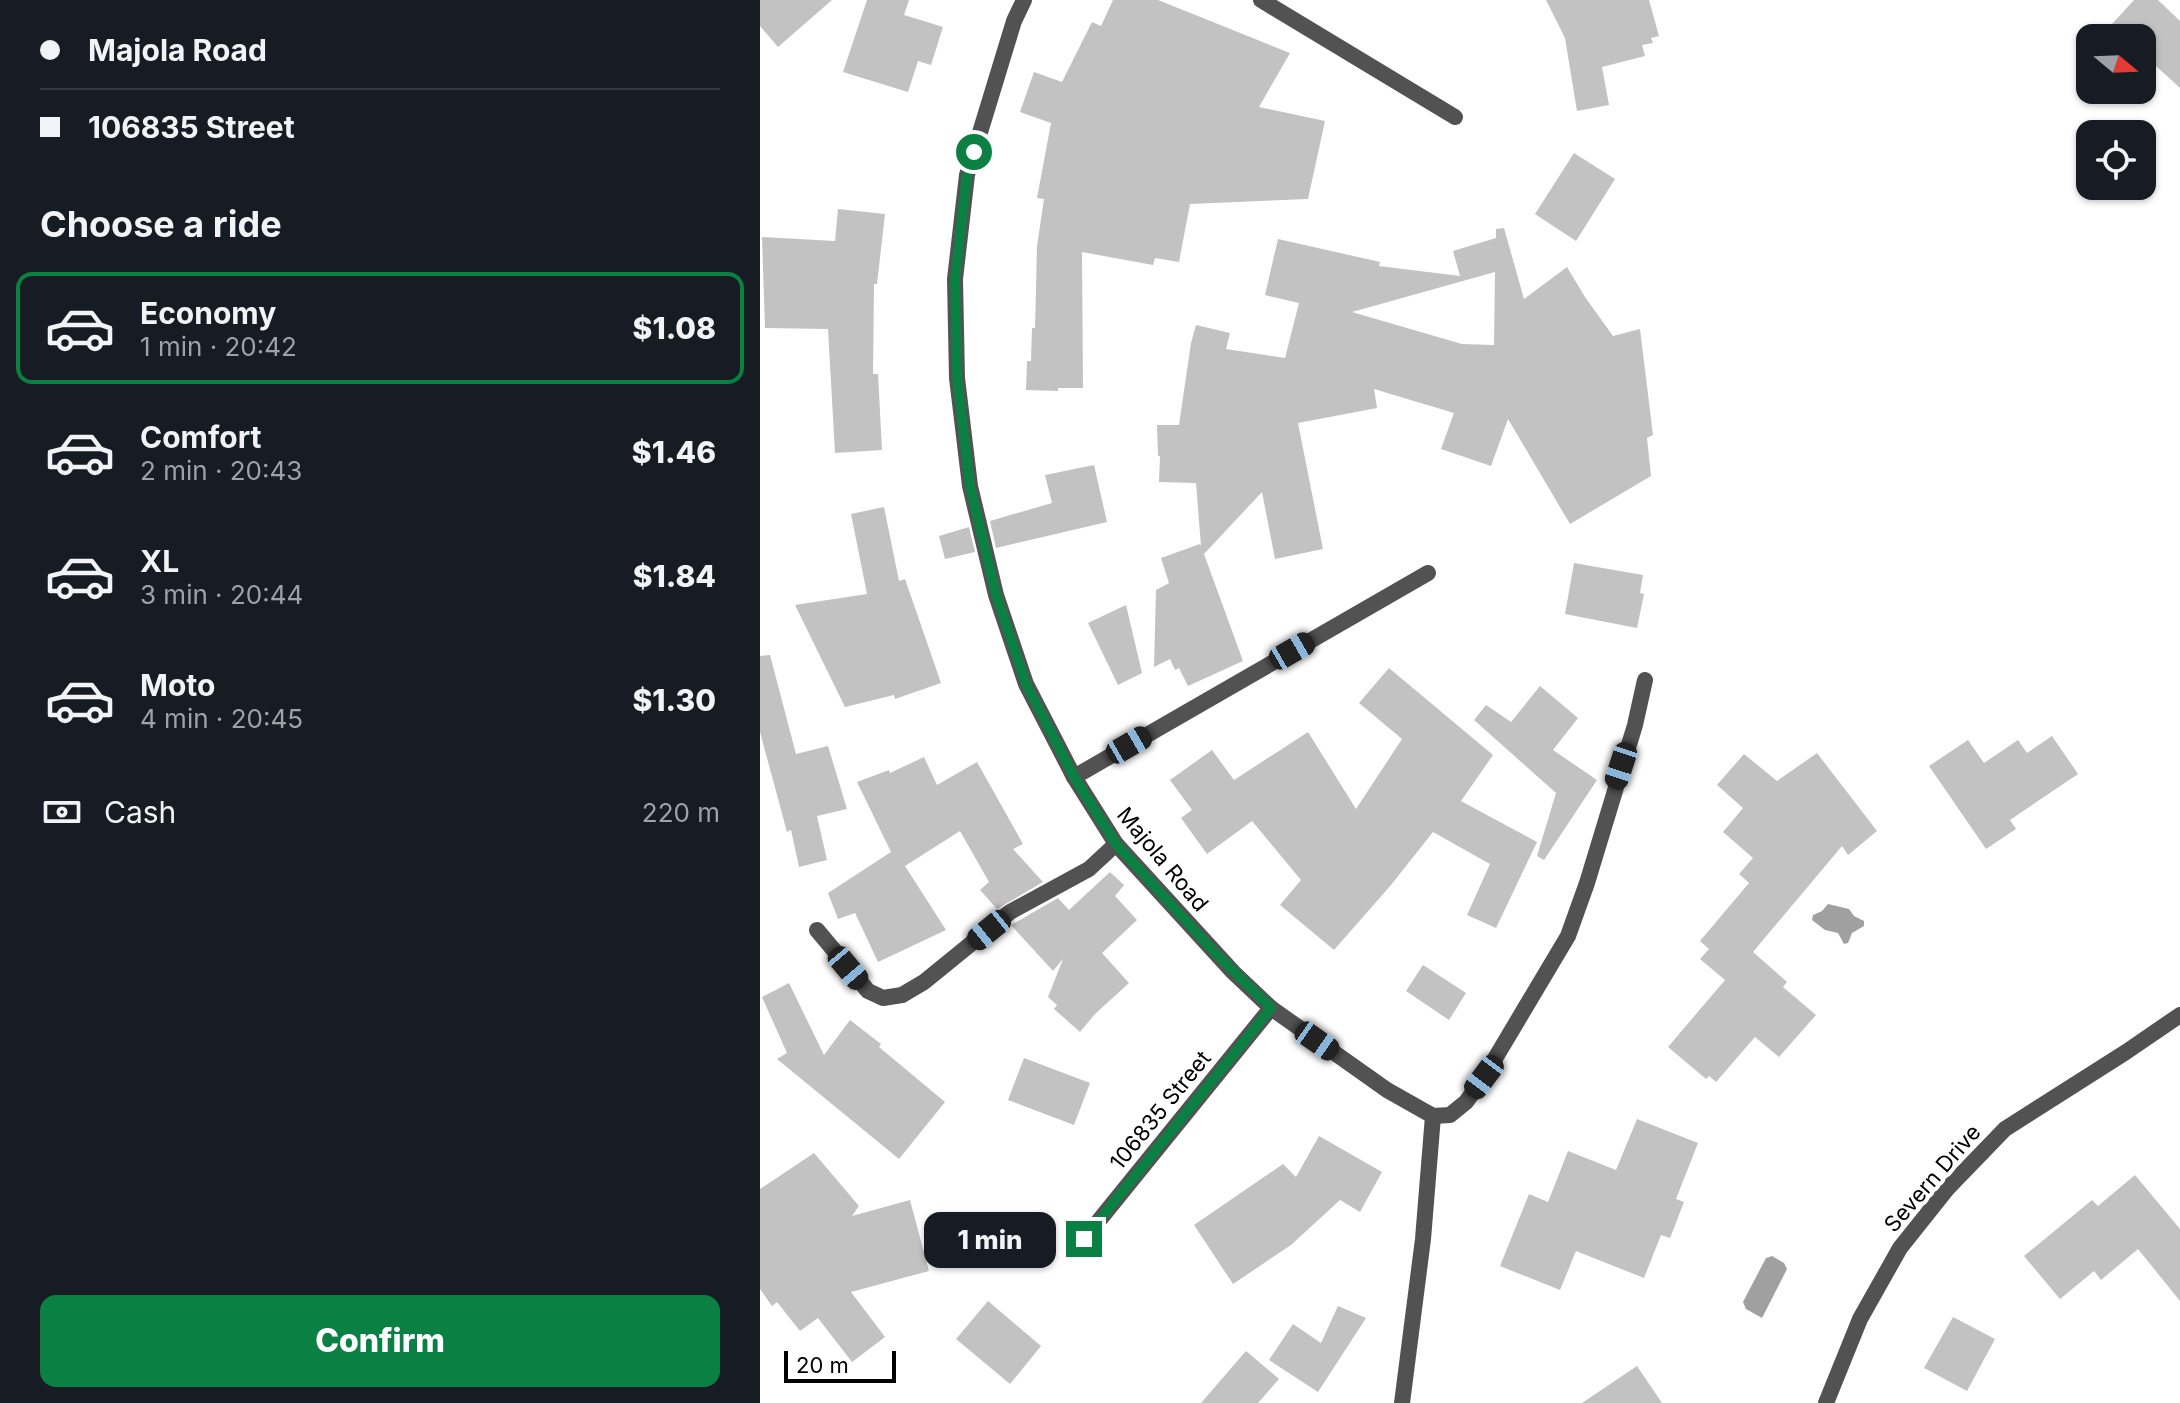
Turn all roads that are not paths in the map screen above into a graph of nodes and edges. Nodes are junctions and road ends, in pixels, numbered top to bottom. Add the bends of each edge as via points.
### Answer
1 (1024, 0) edge
2 (1261, 0) edge
3 (1455, 117) dead end
4 (1428, 573) dead end
5 (1645, 680) dead end
6 (1074, 777) junction
7 (1116, 844) junction
8 (817, 930) dead end
9 (1271, 1008) junction
10 (2180, 1015) edge
11 (1433, 1116) junction
12 (1084, 1239) dead end
13 (1402, 1403) edge
14 (1826, 1403) edge

1 - 6 street, Majola Road via 967,175 955,279 957,378 970,486 996,595 1026,684
2 - 3 street
4 - 6 street
5 - 11 street via 1568,936 1466,1102 1450,1115
6 - 7 street, Majola Road
7 - 8 street via 1089,869 1010,912 902,995 883,998 868,991
7 - 9 street, Majola Road
9 - 11 street, Majola Road
9 - 12 street, 106835 Street
10 - 14 street, Severn Drive via 2005,1129 1947,1189 1900,1248 1860,1319
11 - 13 street

